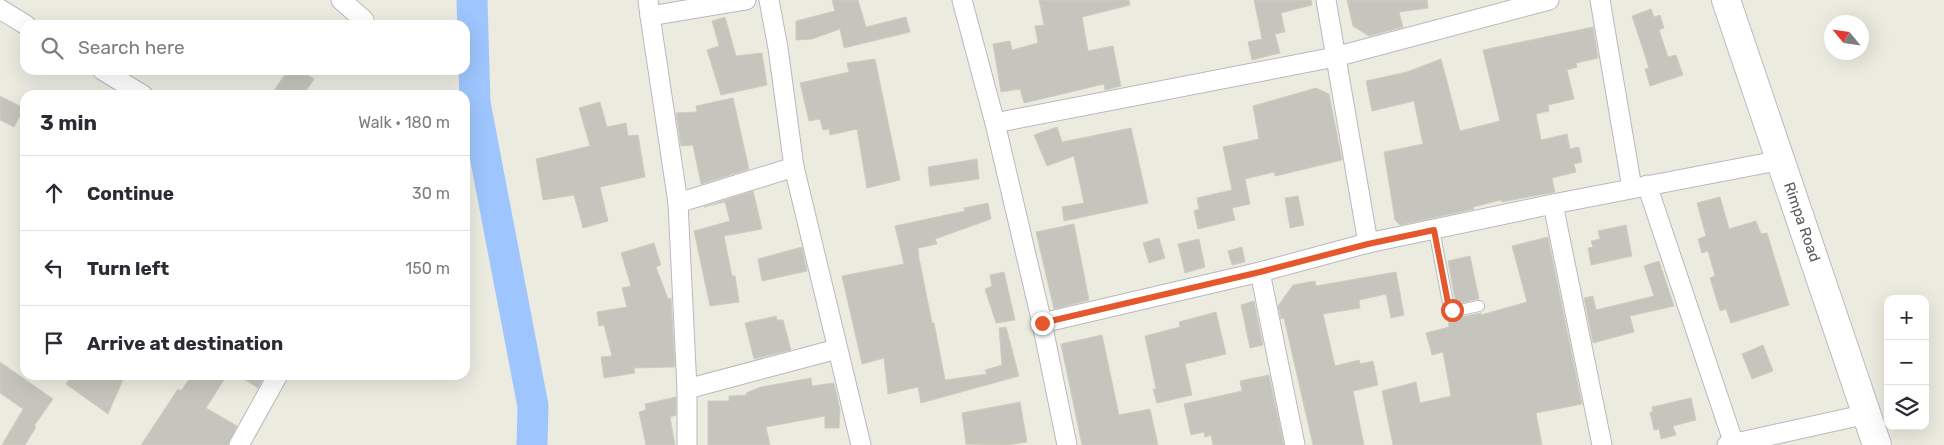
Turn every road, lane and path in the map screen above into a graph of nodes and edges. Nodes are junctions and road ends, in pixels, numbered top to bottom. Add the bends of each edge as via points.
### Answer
1 (341, 0) edge
2 (746, 0) edge
3 (769, 0) edge
4 (962, 0) edge
5 (1326, 0) edge
6 (1549, 0) edge
7 (1600, 0) edge
8 (1726, 0) edge
9 (649, 8) edge
10 (0, 9) edge
11 (364, 20) dead end
12 (20, 21) edge
13 (1335, 57) junction
14 (110, 75) edge
15 (136, 90) edge
16 (995, 123) junction
17 (1782, 160) junction
18 (794, 167) junction
19 (1639, 187) junction
20 (678, 203) junction
21 (1553, 204) junction
22 (1434, 230) junction
23 (1368, 244) junction
24 (1260, 272) junction
25 (1479, 306) dead end
26 (1042, 323) junction
27 (837, 349) junction
28 (275, 380) edge
29 (687, 390) junction
30 (1867, 414) junction
31 (1731, 444) edge
32 (239, 445) edge
33 (687, 445) edge
34 (861, 445) edge
35 (1067, 445) edge
36 (1295, 445) edge
37 (1602, 445) edge
38 (1877, 445) edge

1 - 11 street
2 - 9 street
3 - 18 street
4 - 16 street
5 - 13 street
6 - 13 street
7 - 19 street
8 - 17 street, Rimpa Road
9 - 20 street
10 - 12 street
13 - 16 street
13 - 23 street
14 - 15 street
16 - 26 street
17 - 19 street
17 - 30 street, Rimpa Road
18 - 20 street
18 - 27 street
19 - 21 street
19 - 31 street
20 - 29 street
21 - 22 street
21 - 37 street
22 - 23 street
22 - 25 lane via 1449,308 1455,311
23 - 24 street
24 - 26 street
24 - 36 street
26 - 35 street
27 - 29 street
27 - 34 street
28 - 32 street
29 - 33 street
30 - 31 street
30 - 38 street, Rimpa Road

